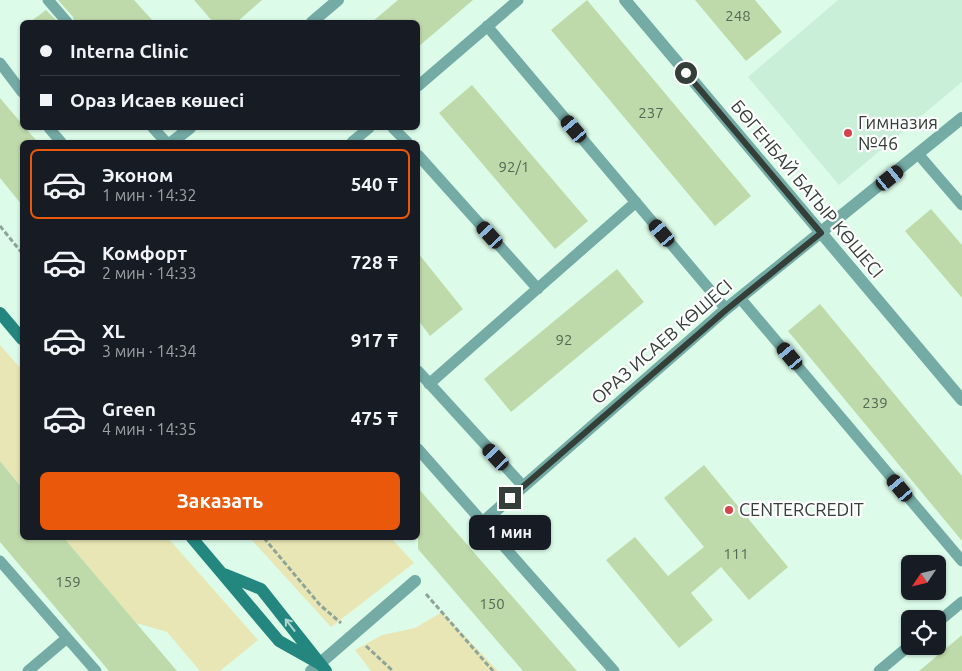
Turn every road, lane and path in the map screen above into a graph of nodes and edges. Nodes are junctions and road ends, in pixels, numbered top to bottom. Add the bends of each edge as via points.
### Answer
1 (48, 0) edge
2 (338, 0) edge
3 (518, 0) edge
4 (625, 0) edge
5 (65, 20) edge
6 (314, 20) edge
7 (487, 26) junction
8 (0, 63) edge
9 (420, 84) edge
10 (20, 89) edge
11 (962, 118) edge
12 (51, 130) edge
13 (155, 130) edge
14 (187, 130) edge
15 (367, 130) edge
16 (395, 130) edge
17 (59, 140) edge
18 (164, 140) edge
19 (175, 140) edge
20 (354, 140) edge
21 (405, 140) edge
22 (919, 155) junction
23 (420, 156) edge
24 (636, 202) junction
25 (962, 205) edge
26 (0, 226) edge
27 (821, 233) junction
28 (20, 251) edge
29 (538, 289) junction
30 (740, 298) junction
31 (726, 310) junction
32 (0, 313) edge
33 (20, 337) edge
34 (420, 373) edge
35 (429, 384) junction
36 (962, 400) edge
37 (420, 451) edge
38 (523, 486) junction
39 (483, 522) junction
40 (194, 540) edge
41 (266, 540) edge
42 (0, 561) edge
43 (962, 561) edge
44 (222, 573) junction
45 (415, 581) joint
46 (962, 602) edge
47 (946, 615) edge
48 (354, 635) junction
49 (67, 638) junction
50 (901, 653) edge
51 (319, 669) edge
52 (28, 671) edge
53 (96, 671) edge
54 (393, 671) edge
55 (493, 671) edge
56 (614, 671) edge
57 (879, 671) edge

1 - 5 lane
2 - 6 street
3 - 7 lane
4 - 27 street, БӨГЕНБАЙ БАТЫР КӨШЕСІ
7 - 9 lane
7 - 24 lane
8 - 10 lane
11 - 22 street, ОРАЗ ИСАЕВ КӨШЕСІ
12 - 17 lane
13 - 18 lane
14 - 19 street
15 - 20 lane
16 - 21 lane
22 - 25 lane
22 - 27 street, ОРАЗ ИСАЕВ КӨШЕСІ
23 - 29 lane
24 - 29 lane
24 - 31 lane
26 - 28 path
27 - 30 street, ОРАЗ ИСАЕВ КӨШЕСІ
27 - 36 street, БӨГЕНБАЙ БАТЫР КӨШЕСІ
29 - 35 lane
30 - 31 street, ОРАЗ ИСАЕВ КӨШЕСІ
30 - 43 lane
31 - 38 street, ОРАЗ ИСАЕВ КӨШЕСІ
32 - 33 main road
34 - 35 lane
35 - 38 lane
37 - 39 lane
38 - 39 street, ОРАЗ ИСАЕВ КӨШЕСІ
39 - 56 lane
40 - 44 main road
41 - 48 path via 320,605
42 - 49 lane
44 - 51 main road via 279,641
51 -> 44 main road via 261,589
45 - 48 street
45 - 55 path
46 - 47 lane
48 - 51 street
48 - 54 path
49 - 52 lane
49 - 53 lane
50 - 57 lane

